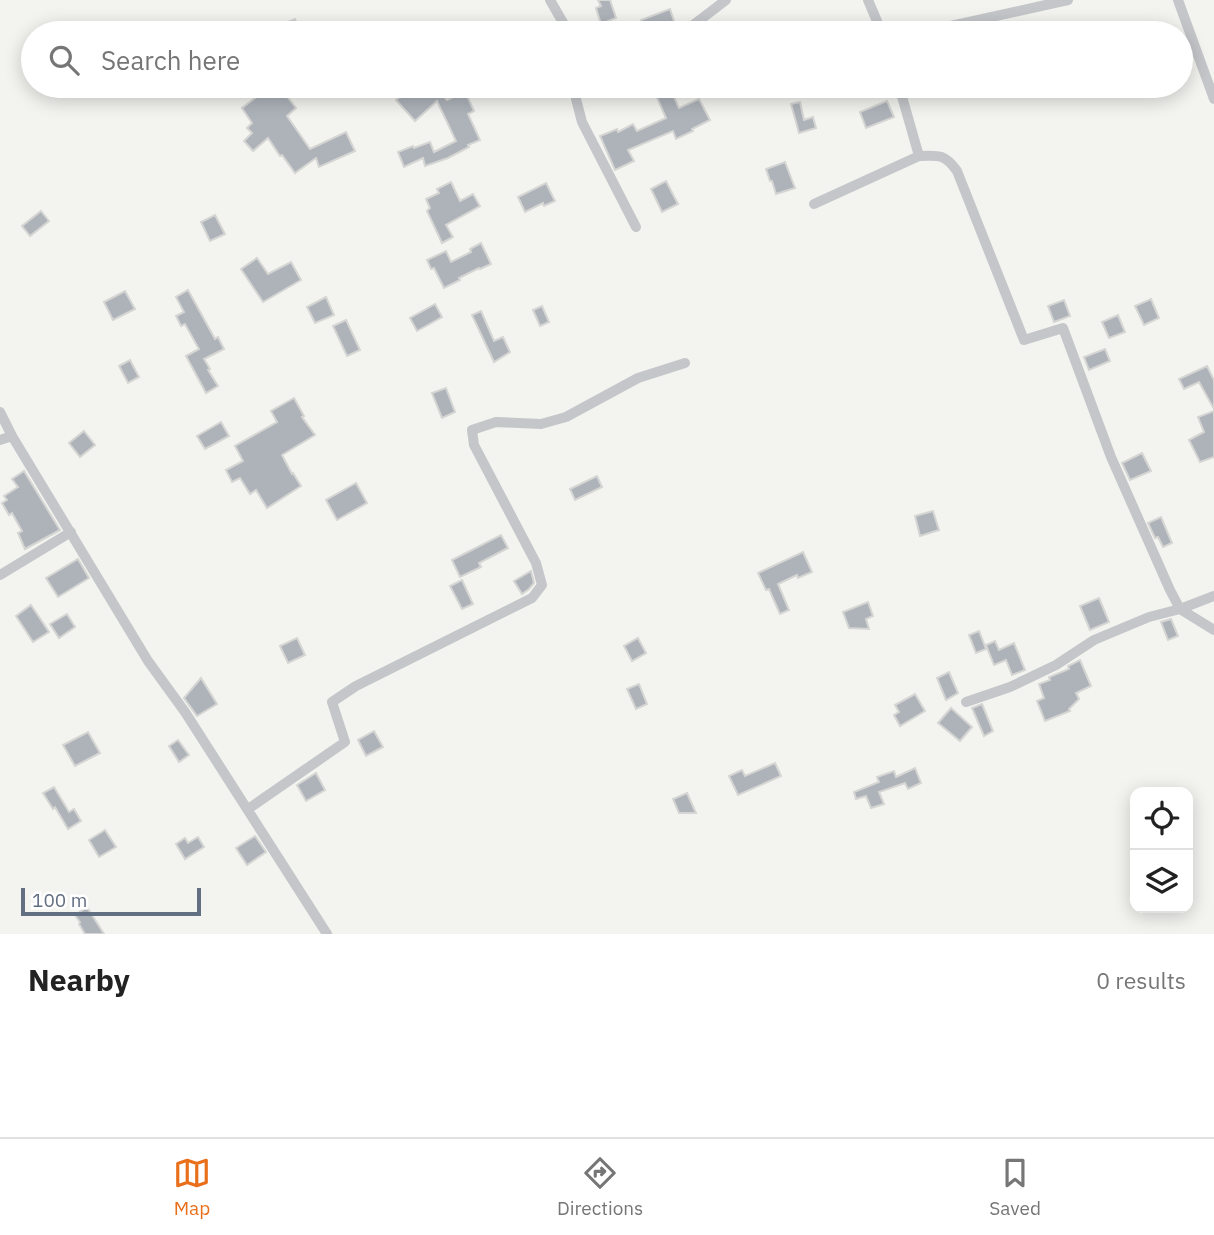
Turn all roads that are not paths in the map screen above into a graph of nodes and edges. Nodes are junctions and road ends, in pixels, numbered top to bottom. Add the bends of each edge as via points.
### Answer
1 (550, 0) edge
2 (726, 0) edge
3 (868, 0) edge
4 (1068, 0) edge
5 (1178, 0) edge
6 (562, 21) edge
7 (698, 21) edge
8 (877, 21) edge
9 (973, 21) edge
10 (1186, 21) edge
11 (1193, 42) edge
12 (576, 98) edge
13 (902, 98) edge
14 (1214, 100) edge
15 (919, 156) junction
16 (814, 204) dead end
17 (636, 227) dead end
18 (685, 363) dead end
19 (0, 412) edge
20 (12, 436) junction
21 (0, 440) edge
22 (71, 532) junction
23 (0, 575) edge
24 (1214, 596) edge
25 (1180, 609) junction
26 (1214, 630) edge
27 (966, 702) dead end
28 (248, 809) junction
29 (327, 934) edge

1 - 6 street
2 - 7 street
3 - 8 street
4 - 9 street
5 - 10 street
11 - 14 street
12 - 17 street via 582,122
13 - 15 street
15 - 16 street
15 - 25 street via 949,160 957,170 1024,340 1063,328 1111,457
18 - 28 street via 638,379 566,417 541,424 496,422 472,430 474,444 536,563 542,584 532,597 332,702 345,743
19 - 20 street
20 - 21 street
20 - 22 street
22 - 23 street
22 - 28 street via 148,661
24 - 25 street
25 - 26 street
25 - 27 street via 1094,639 1056,665
28 - 29 street

